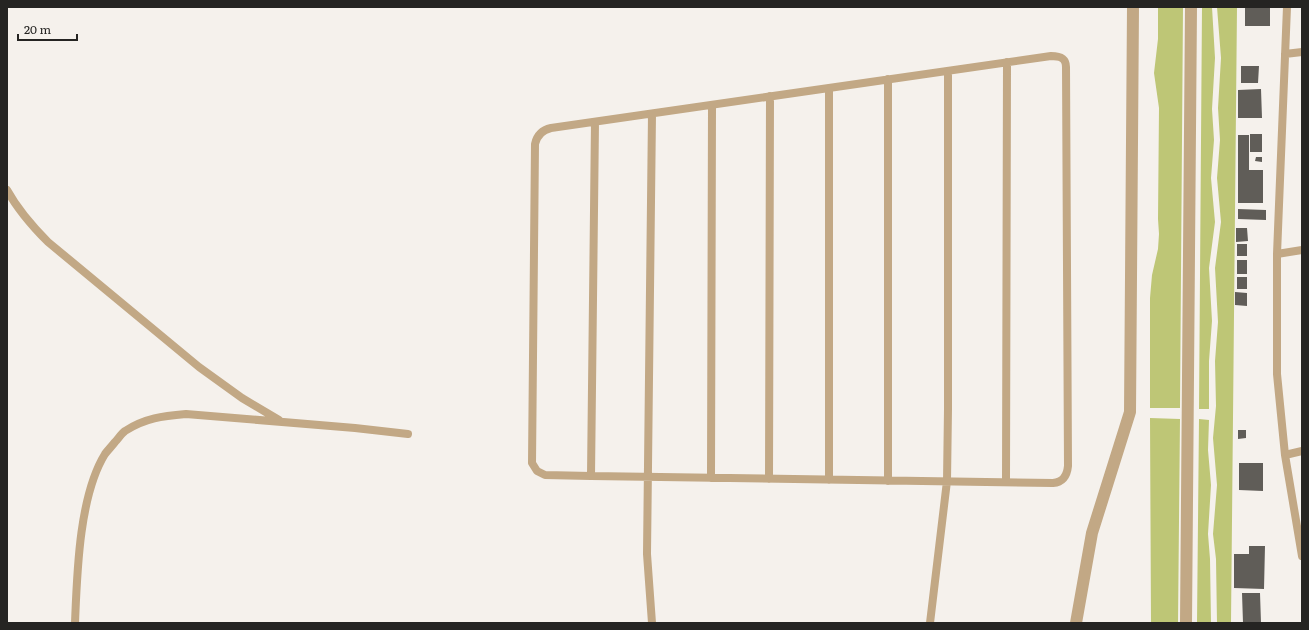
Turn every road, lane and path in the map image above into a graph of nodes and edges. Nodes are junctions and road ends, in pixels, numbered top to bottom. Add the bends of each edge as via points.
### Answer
1 (1133, 7) edge
2 (1191, 7) edge
3 (1287, 7) edge
4 (1302, 52) edge
5 (1285, 54) junction
6 (1007, 62) junction
7 (948, 71) junction
8 (888, 79) junction
9 (829, 88) junction
10 (770, 96) junction
11 (712, 105) junction
12 (652, 114) junction
13 (595, 122) junction
14 (7, 190) edge
15 (1302, 250) edge
16 (1278, 254) junction
17 (281, 422) junction
18 (408, 434) dead end
19 (1302, 451) edge
20 (1285, 455) junction
21 (591, 476) junction
22 (648, 477) junction
23 (711, 478) junction
24 (769, 479) junction
25 (828, 480) junction
26 (888, 480) junction
27 (947, 481) junction
28 (1006, 482) junction
29 (1302, 556) edge
30 (75, 623) edge
31 (652, 623) edge
32 (930, 623) edge
33 (1076, 623) edge
34 (1186, 623) edge

1 - 33 street via 1130,412 1092,533
2 - 34 street
3 - 5 lane
4 - 5 lane
5 - 16 lane
6 - 7 lane
6 - 28 lane
6 - 28 lane via 1054,56 1062,58 1066,63 1068,466 1064,479 1057,483
7 - 8 lane
7 - 27 lane
8 - 9 lane
8 - 26 lane
9 - 10 lane
9 - 25 lane
10 - 11 lane
10 - 24 lane
11 - 12 lane
11 - 23 lane
12 - 13 lane
12 - 22 lane
13 - 21 lane
13 - 21 lane via 546,129 538,135 535,144 532,463 537,471 545,475
14 - 17 lane via 16,207 48,242 199,367
15 - 16 lane
16 - 20 lane via 1277,374
17 - 18 lane
17 - 30 lane via 186,414 159,416 143,421 124,432 105,454 92,483 84,516
19 - 20 lane
20 - 29 lane
21 - 22 lane
22 - 23 lane
22 - 31 lane via 647,554
23 - 24 lane
24 - 25 lane
25 - 26 lane
26 - 27 lane
27 - 28 lane
27 - 32 lane

